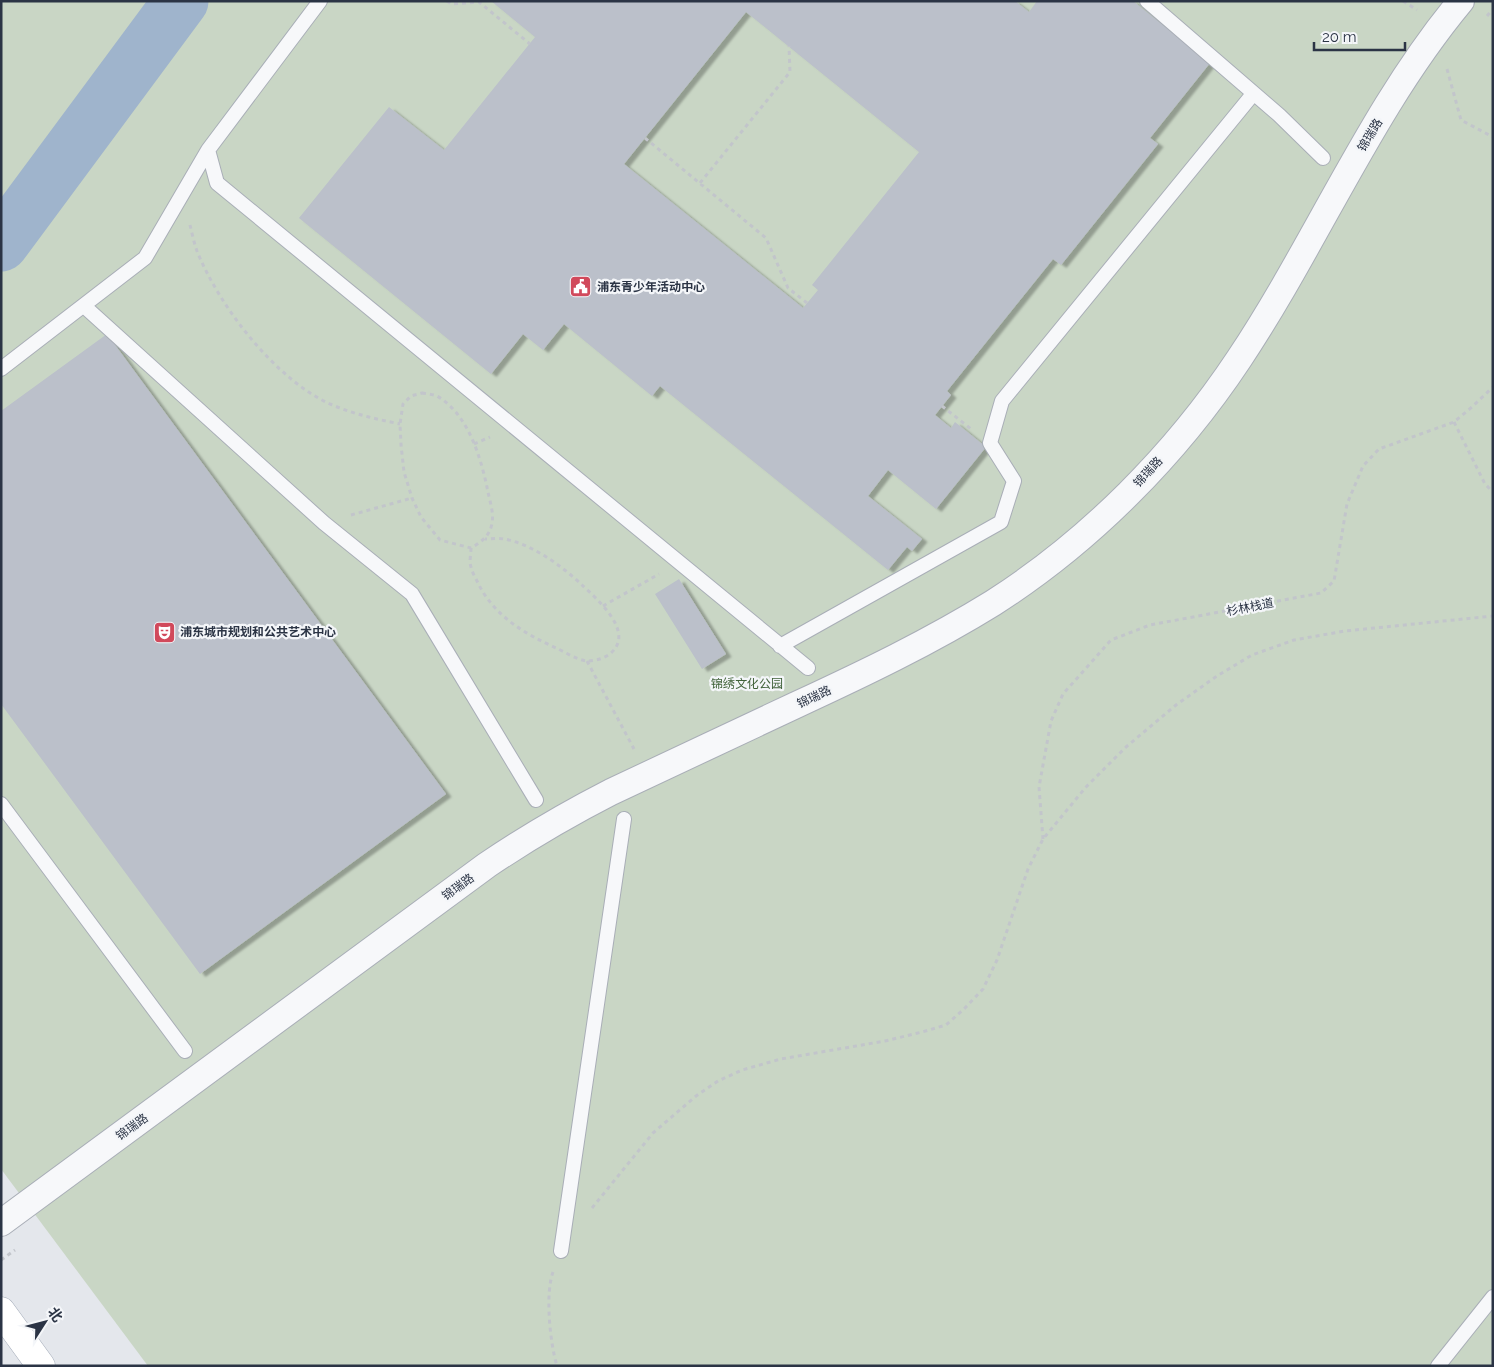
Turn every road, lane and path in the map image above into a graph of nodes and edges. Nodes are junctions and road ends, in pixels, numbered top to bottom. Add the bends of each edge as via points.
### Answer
1 (320, 1) edge
2 (447, 1) edge
3 (1147, 1) edge
4 (1403, 1) edge
5 (1461, 1) edge
6 (1417, 10) dead end
7 (530, 44) dead end
8 (789, 46) dead end
9 (1446, 69) dead end
10 (1253, 94) junction
11 (1493, 137) edge
12 (645, 138) dead end
13 (208, 150) junction
14 (1323, 158) dead end
15 (700, 183) junction
16 (181, 196) junction
17 (807, 303) dead end
18 (84, 306) junction
19 (1, 369) edge
20 (1493, 387) edge
21 (942, 406) dead end
22 (1454, 422) junction
23 (400, 424) junction
24 (990, 443) junction
25 (1493, 492) edge
26 (412, 498) junction
27 (324, 523) junction
28 (485, 539) junction
29 (471, 548) junction
30 (680, 563) junction
31 (604, 606) junction
32 (1493, 616) edge
33 (780, 646) junction
34 (587, 661) junction
35 (808, 668) dead end
36 (634, 749) dead end
37 (536, 800) dead end
38 (1, 804) edge
39 (624, 819) dead end
40 (1043, 839) junction
41 (185, 1051) dead end
42 (590, 1210) dead end
43 (1, 1223) edge
44 (560, 1251) joint
45 (1493, 1296) edge
46 (1, 1311) edge
47 (41, 1366) edge
48 (556, 1366) edge
49 (1438, 1366) edge

1 - 13 lane
2 - 7 path via 451,4 479,2
3 - 10 lane
4 - 6 path
5 - 43 street, 锦瑞路 via 1393,97 1233,368 1198,416 1154,467 1056,558 996,601 936,637 611,792 521,843
8 - 15 path via 790,72
9 - 11 path via 1462,120
10 - 14 lane
10 - 24 lane via 1002,401
12 - 15 path
13 - 16 lane
13 - 30 lane via 217,183
15 - 17 path via 766,238 788,288
16 - 18 lane via 145,258
16 - 23 path via 197,250 222,299 278,368 328,403 357,415
18 - 19 lane
18 - 27 lane
20 - 22 path, 杉林栈道
21 - 24 path
22 - 25 path via 1485,484
22 - 40 path, 杉林栈道 via 1379,449 1362,466 1347,504 1334,581 1321,593 1150,626 1111,640 1063,694 1051,721 1039,787
23 - 26 path via 404,472
23 - 28 path via 403,404 411,396 422,393 435,395 460,419 485,474 492,523
24 - 33 lane via 1014,481 1001,522
26 - 27 path
26 - 29 path via 421,517 440,540
27 - 37 lane via 412,594
28 - 29 path
28 - 31 path via 504,539 522,545 558,564
29 - 34 path via 471,567 494,609 533,638
30 - 31 path
30 - 33 lane
31 - 34 path via 616,624 620,637 618,645 601,659
32 - 40 path via 1345,631 1294,640 1252,655 1216,676 1126,747 1086,787
33 - 35 lane
34 - 36 path
38 - 41 lane
39 - 44 lane
40 - 42 path via 1028,869 984,990 946,1025 885,1041 781,1059 718,1081 653,1133
44 - 48 path via 550,1281 550,1321
45 - 49 lane
46 - 47 main road

